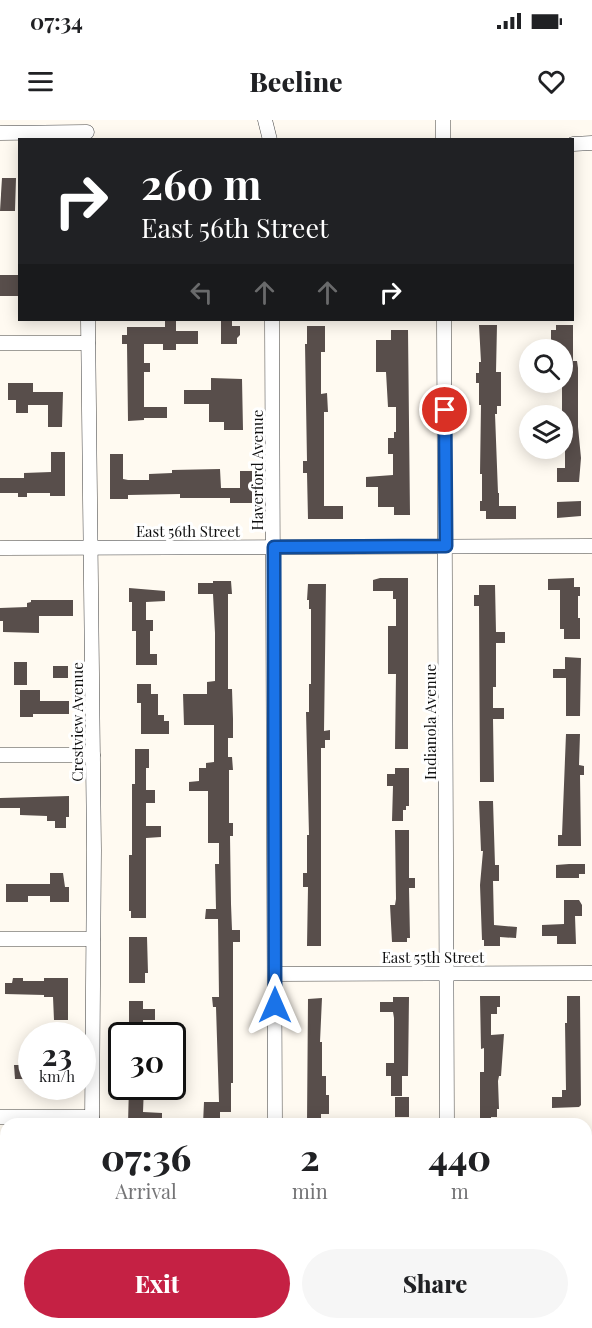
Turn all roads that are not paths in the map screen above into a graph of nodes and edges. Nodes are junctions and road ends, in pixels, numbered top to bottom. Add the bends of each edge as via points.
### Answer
1 (265, 120) edge
2 (442, 120) edge
3 (87, 130) edge
4 (0, 133) edge
5 (270, 138) edge
6 (443, 138) edge
7 (574, 144) edge
8 (592, 144) edge
9 (88, 321) edge
10 (272, 321) edge
11 (444, 321) edge
12 (0, 343) edge
13 (88, 343) junction
14 (446, 546) junction
15 (592, 546) edge
16 (274, 547) junction
17 (0, 548) edge
18 (91, 548) junction
19 (0, 755) edge
20 (93, 755) junction
21 (0, 939) edge
22 (93, 939) junction
23 (447, 973) junction
24 (592, 973) edge
25 (274, 974) junction
26 (0, 1117) edge
27 (31, 1118) edge
28 (92, 1118) edge
29 (275, 1118) edge
30 (447, 1118) edge

1 - 5 street
2 - 6 street
3 - 4 street
7 - 8 street
9 - 13 street, Crestview Avenue
10 - 16 street, Haverford Avenue
11 - 14 street, Indianola Avenue
12 - 13 street
13 - 18 street, Crestview Avenue
14 - 15 street, East 56th Street
14 - 16 street, East 56th Street
14 - 23 street, Indianola Avenue
16 - 18 street, East 56th Street
16 - 25 street, Haverford Avenue
17 - 18 street, East 56th Street
18 - 20 street, Crestview Avenue
19 - 20 street
20 - 22 street, Crestview Avenue
21 - 22 street
22 - 28 street, Crestview Avenue
23 - 24 street, East 55th Street
23 - 25 street, East 55th Street
23 - 30 street, Indianola Avenue
25 - 29 street, Haverford Avenue
26 - 27 street

